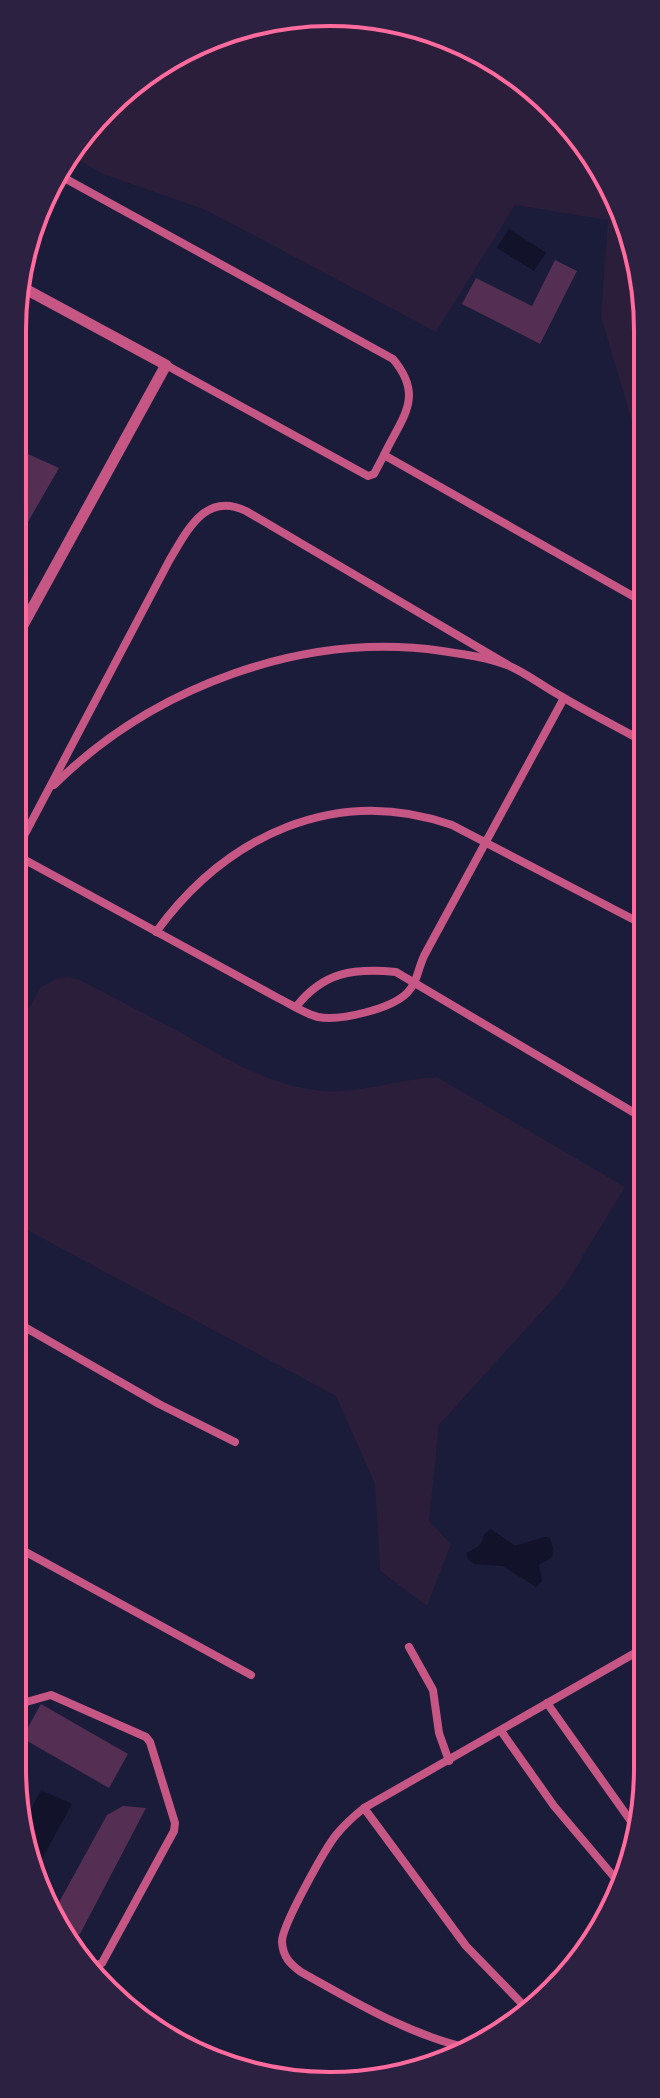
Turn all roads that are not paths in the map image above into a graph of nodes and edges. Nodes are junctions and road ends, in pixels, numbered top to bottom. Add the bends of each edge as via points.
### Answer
1 (66, 179) edge
2 (29, 291) edge
3 (166, 365) junction
4 (384, 455) junction
5 (634, 597) edge
6 (26, 615) edge
7 (508, 665) junction
8 (564, 698) junction
9 (634, 736) edge
10 (48, 791) junction
11 (26, 834) edge
12 (485, 841) junction
13 (26, 859) edge
14 (634, 920) edge
15 (156, 932) junction
16 (416, 982) junction
17 (296, 1007) junction
18 (634, 1113) edge
19 (26, 1328) edge
20 (235, 1442) dead end
21 (26, 1552) edge
22 (409, 1647) dead end
23 (634, 1654) edge
24 (251, 1675) dead end
25 (26, 1702) edge
26 (547, 1703) junction
27 (501, 1731) junction
28 (449, 1761) junction
29 (364, 1808) junction
30 (629, 1819) edge
31 (614, 1877) edge
32 (98, 1965) edge
33 (522, 2003) edge
34 (455, 2045) edge

1 - 4 street via 393,359 407,378 411,400
2 - 3 street
3 - 4 street via 368,476
3 - 6 street
4 - 5 street
7 - 8 street
7 - 10 street via 390,647 313,654 261,666 215,681 143,716 96,747
7 - 10 street via 246,511 223,504 203,513 187,530
8 - 9 street
8 - 12 street
10 - 11 street
12 - 14 street
12 - 15 street via 428,816 395,811 298,821 267,833 203,876
12 - 16 street via 421,962
13 - 15 street
15 - 17 street
16 - 17 street via 394,1002 358,1014 318,1017
16 - 17 street via 396,972 344,973 320,983
16 - 18 street
19 - 20 street
21 - 24 street
22 - 28 street via 433,1690
23 - 26 street
25 - 32 street via 58,1696 146,1737 175,1823
26 - 27 street
26 - 30 street
27 - 28 street
27 - 31 street via 554,1806
28 - 29 street
29 - 33 street via 458,1936
29 - 34 street via 335,1837 316,1869 282,1934 285,1957 301,1972 394,2023

